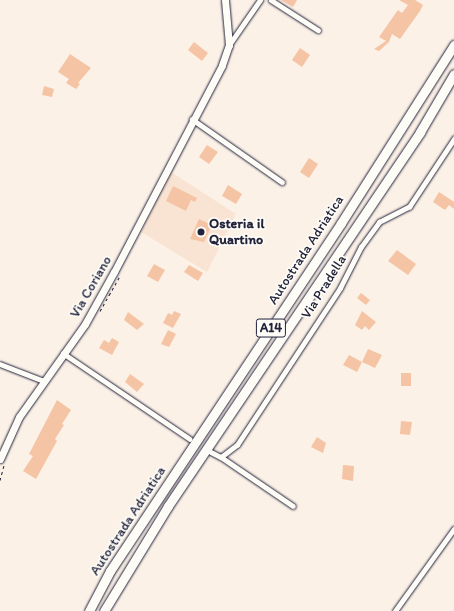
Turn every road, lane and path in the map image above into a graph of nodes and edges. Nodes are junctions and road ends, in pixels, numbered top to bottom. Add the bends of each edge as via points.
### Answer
1 (225, 0) edge
2 (260, 0) edge
3 (271, 0) edge
4 (318, 30) dead end
5 (229, 45) junction
6 (454, 45) edge
7 (454, 74) edge
8 (192, 119) junction
9 (454, 139) edge
10 (282, 182) dead end
11 (63, 353) junction
12 (0, 364) edge
13 (44, 381) junction
14 (190, 439) dead end
15 (211, 452) dead end
16 (221, 457) junction
17 (0, 459) edge
18 (293, 506) dead end
19 (454, 529) edge
20 (89, 611) edge
21 (104, 611) edge
22 (395, 611) edge

1 - 5 main road, Via Coriano
2 - 5 street
3 - 4 street
5 - 8 main road, Via Coriano via 222,64
6 - 20 highway, Autostrada Adriatica / A14 via 336,230 110,571
7 - 21 highway, Autostrada Adriatica / A14 via 420,132 168,506
8 - 10 street
8 - 11 main road, Via Coriano via 114,272 85,324
9 - 16 street, Via Pradella via 409,207 379,222 367,238 340,288 265,403 237,445
11 - 13 main road, Via Coriano
11 - 14 street
12 - 13 street
13 - 17 main road, Via Coriano via 19,417
15 - 16 street
16 - 18 street
19 - 22 street

